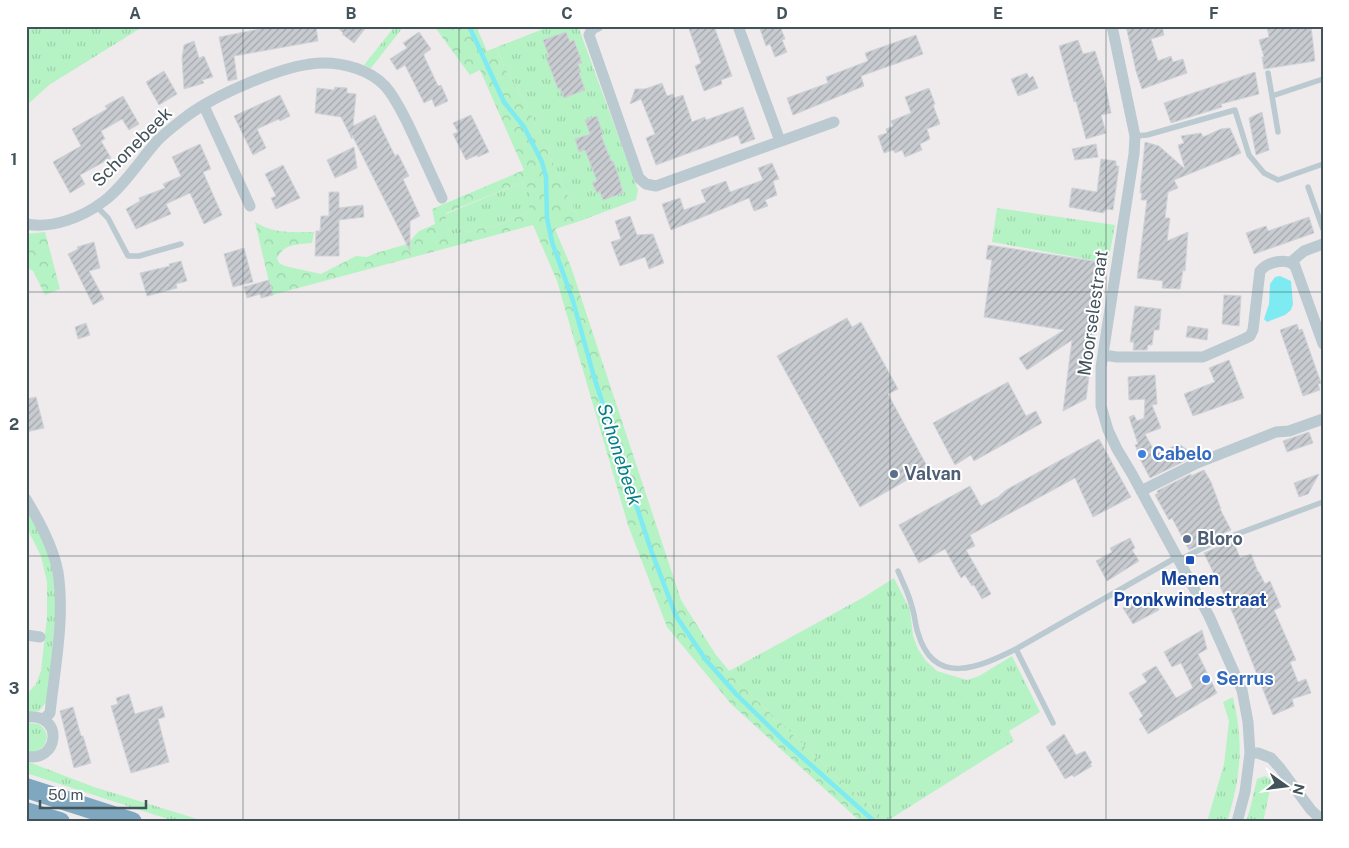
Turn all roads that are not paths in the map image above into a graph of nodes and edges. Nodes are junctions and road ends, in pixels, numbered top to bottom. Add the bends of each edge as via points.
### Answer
1 (598, 26) edge
2 (738, 26) edge
3 (1112, 26) edge
4 (1268, 73) dead end
5 (1323, 79) edge
6 (1272, 96) junction
7 (204, 106) junction
8 (834, 122) dead end
9 (1278, 132) dead end
10 (1134, 136) junction
11 (780, 141) junction
12 (1323, 164) edge
13 (1308, 187) dead end
14 (442, 198) dead end
15 (96, 206) junction
16 (250, 206) dead end
17 (26, 224) edge
18 (1323, 229) edge
19 (181, 244) dead end
20 (1323, 244) edge
21 (1292, 262) junction
22 (1323, 344) edge
23 (1102, 355) junction
24 (1323, 419) edge
25 (1141, 491) junction
26 (26, 499) edge
27 (1323, 502) edge
28 (1178, 558) junction
29 (898, 571) dead end
30 (26, 635) edge
31 (40, 637) dead end
32 (1016, 649) junction
33 (26, 717) edge
34 (44, 720) junction
35 (1053, 723) dead end
36 (1250, 753) junction
37 (26, 756) edge
38 (26, 788) edge
39 (26, 812) edge
40 (1323, 821) edge
41 (60, 822) edge
42 (132, 822) edge
43 (1237, 822) edge

1 - 11 street via 589,35 642,182 656,186
2 - 11 street
3 - 10 street, Moorselestraat
4 - 6 lane
5 - 6 lane
6 - 9 lane
7 - 14 street, Schonebeek via 228,92 298,66 323,63 358,68 371,74 394,97
7 - 15 street, Schonebeek via 158,140
7 - 16 street
8 - 11 street
10 - 12 lane via 1156,133 1235,110 1249,155 1264,173 1278,180
10 - 23 street, Moorselestraat via 1132,171
13 - 18 lane
15 - 17 street, Schonebeek via 60,222 36,226
15 - 19 lane via 108,218 128,256 140,256
20 - 21 street via 1304,251
21 - 22 street
21 - 23 street via 1263,266 1253,330 1244,339 1203,357
23 - 25 street, Moorselestraat via 1101,406 1108,430
24 - 25 street via 1289,431 1276,432 1195,464
25 - 28 street, Moorselestraat
26 - 34 street via 53,553 60,595 50,713
27 - 28 lane
28 - 32 lane
28 - 36 street, Moorselestraat via 1209,616 1242,690
29 - 32 lane via 913,608 918,635 929,656 946,668 967,669
30 - 31 street
32 - 35 lane
33 - 34 street
34 - 37 street via 53,733 50,748 37,757
36 - 40 street via 1271,758
36 - 43 street, Moorselestraat
38 - 42 highway
39 - 41 highway

